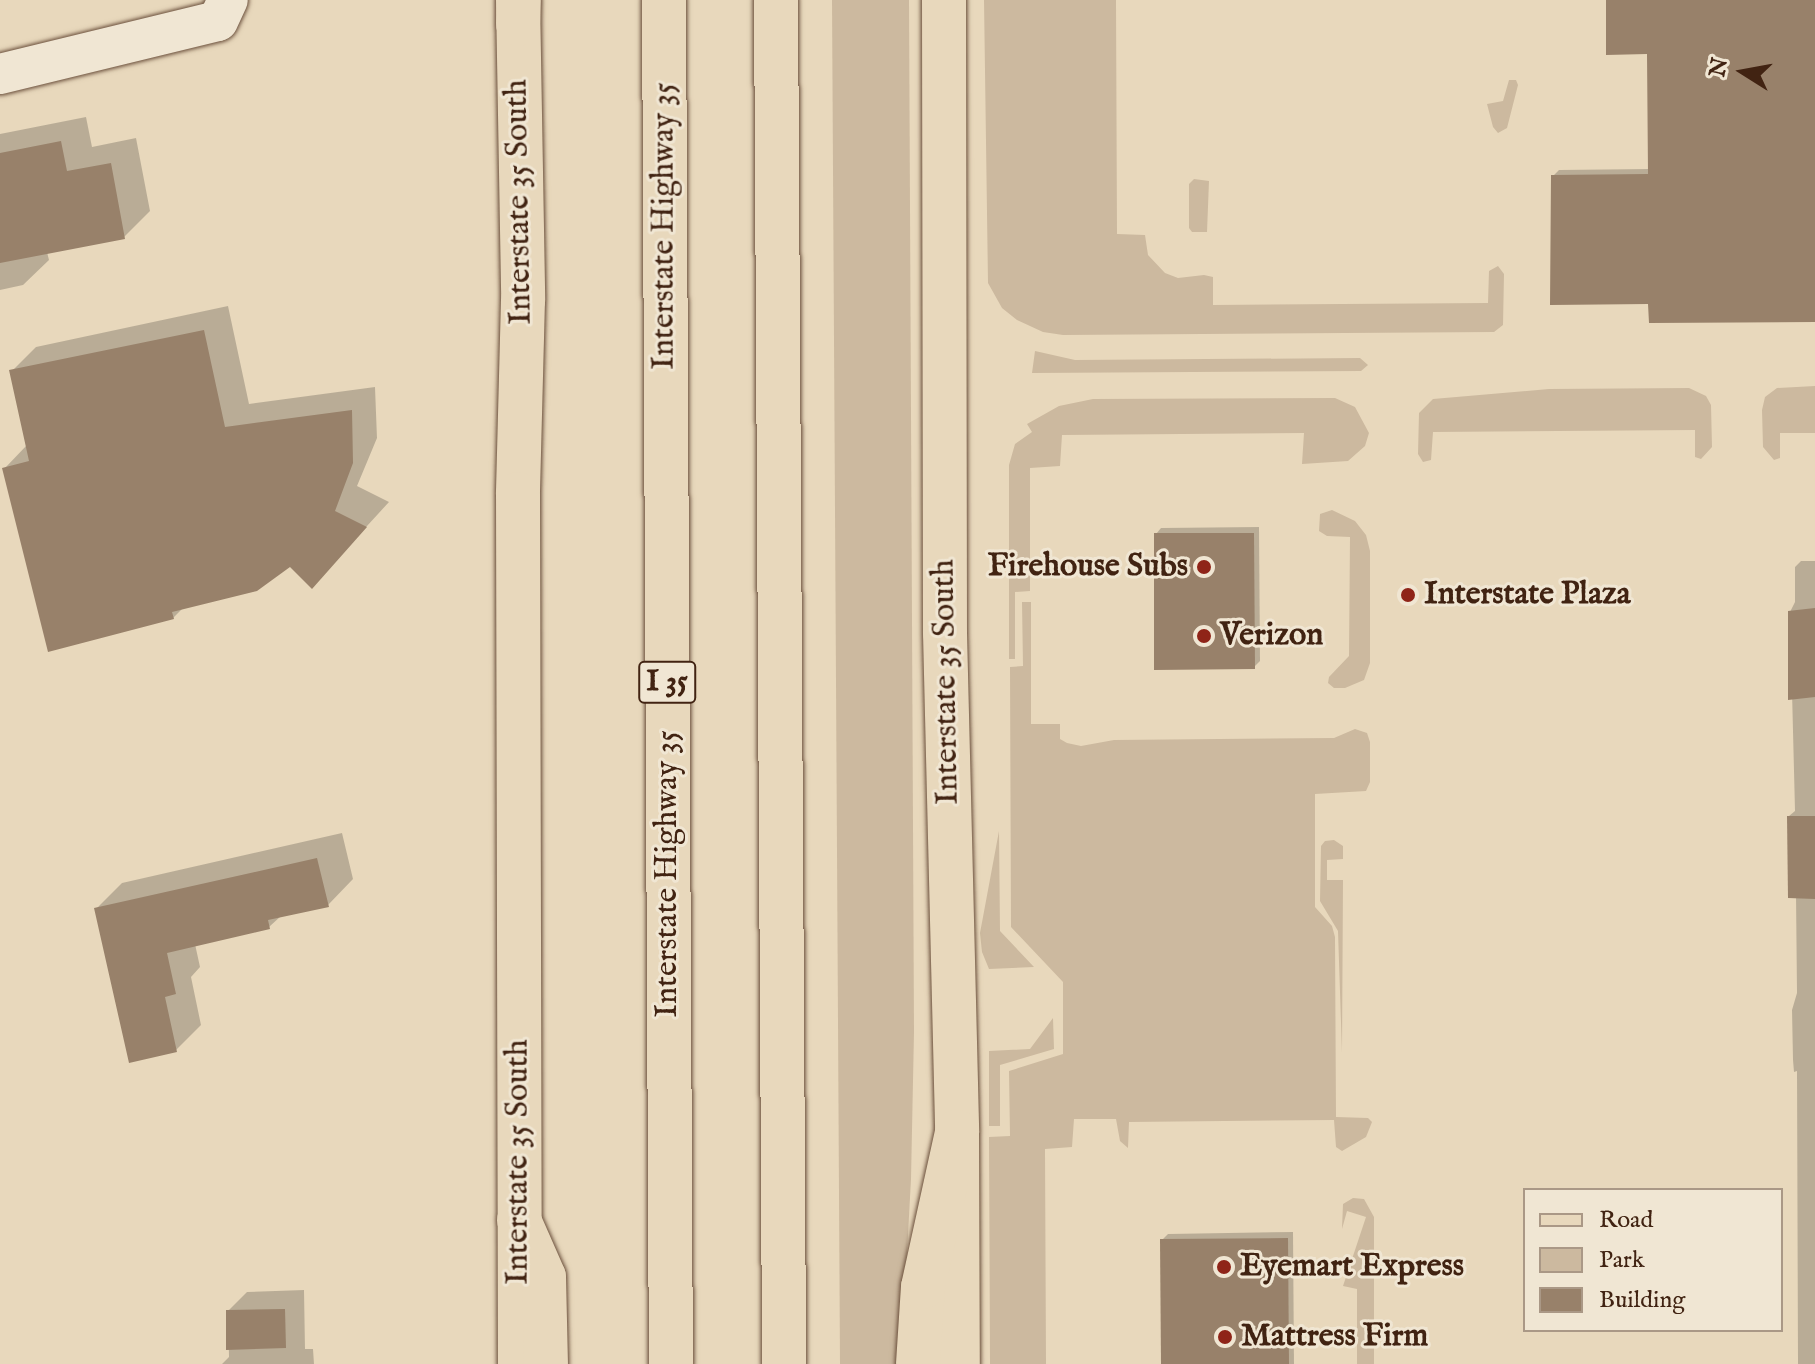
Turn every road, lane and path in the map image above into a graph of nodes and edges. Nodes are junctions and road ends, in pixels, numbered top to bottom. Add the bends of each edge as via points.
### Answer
1 (228, 0) edge
2 (664, 0) edge
3 (776, 0) edge
4 (944, 0) edge
5 (518, 8) edge
6 (0, 74) edge
7 (957, 1132) junction
8 (519, 1220) junction
9 (520, 1364) edge
10 (546, 1364) edge
11 (671, 1364) edge
12 (784, 1364) edge
13 (918, 1364) edge
14 (958, 1364) edge

1 - 6 street via 218,21
2 - 11 main road, Interstate Highway 35 / I 35
3 - 12 main road
4 - 7 main road, Interstate 35 South via 945,633
5 - 8 main road, Interstate 35 South via 523,300 518,494
7 - 13 main road via 923,1287
7 - 14 main road, Interstate 35 South
8 - 9 main road, Interstate 35 South
8 - 10 main road via 544,1277

